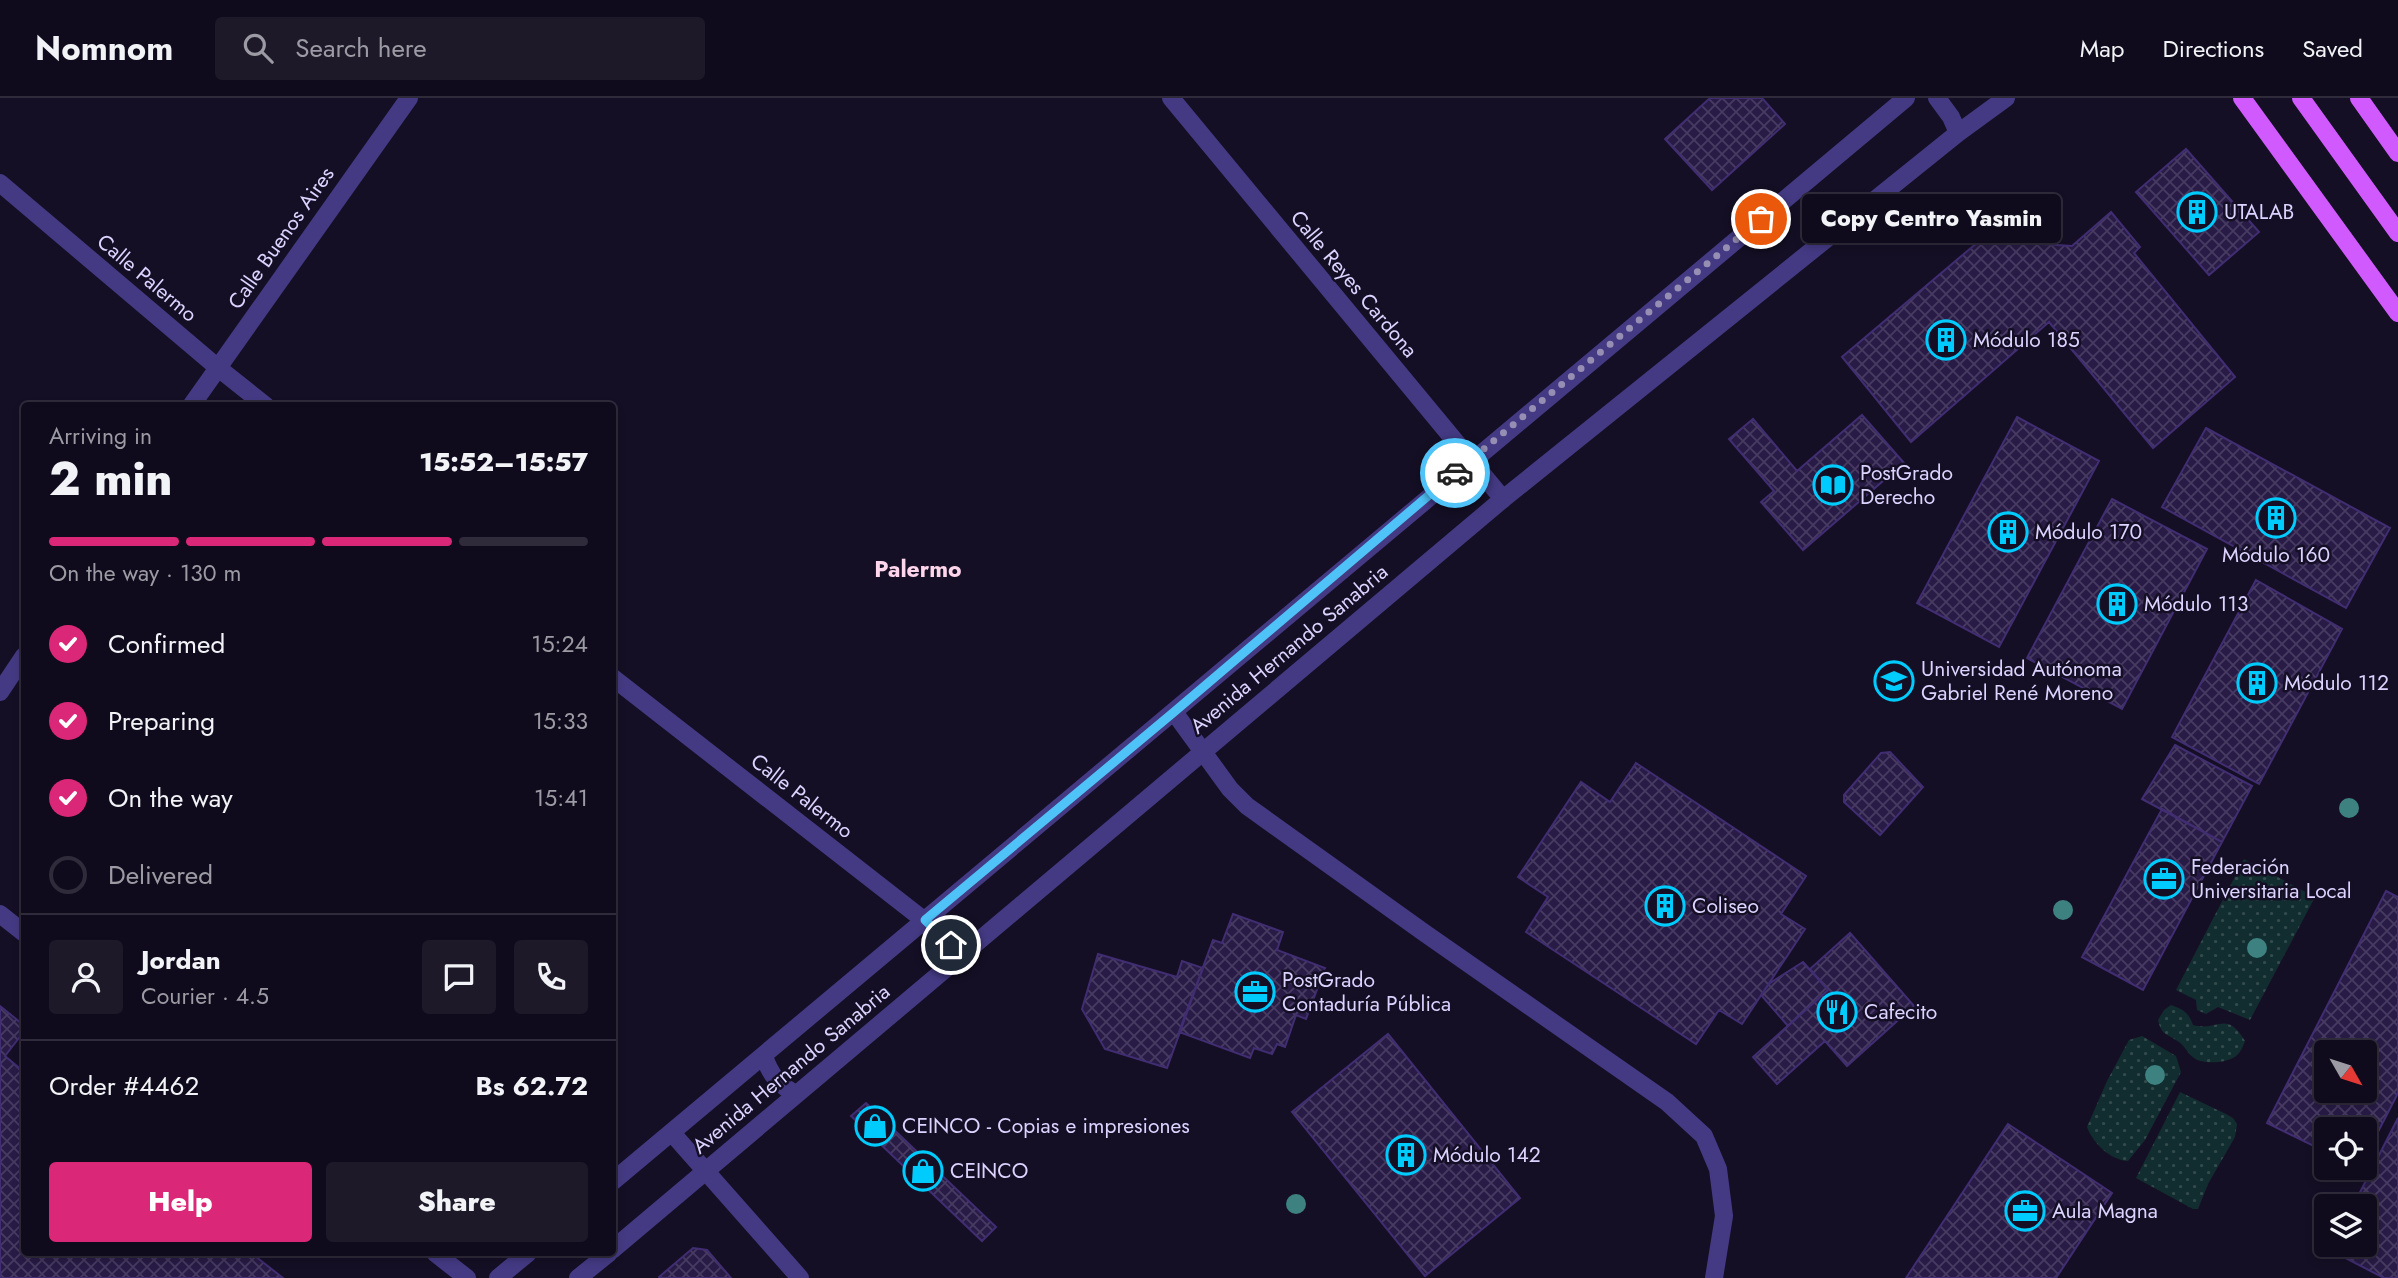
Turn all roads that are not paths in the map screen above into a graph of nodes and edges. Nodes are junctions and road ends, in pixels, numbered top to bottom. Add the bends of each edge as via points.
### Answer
1 (409, 98) edge
2 (1171, 98) edge
3 (1906, 98) edge
4 (1937, 98) edge
5 (2006, 98) edge
6 (2242, 98) edge
7 (2301, 98) edge
8 (2359, 98) edge
9 (1958, 133) junction
10 (2398, 153) edge
11 (0, 183) edge
12 (2398, 233) edge
13 (2398, 313) edge
14 (217, 367) junction
15 (194, 402) edge
16 (261, 402) edge
17 (1471, 460) junction
18 (1503, 499) junction
19 (21, 660) edge
20 (616, 680) edge
21 (0, 692) edge
22 (1174, 712) junction
23 (1203, 751) junction
24 (0, 914) edge
25 (925, 920) junction
26 (21, 931) edge
27 (961, 955) junction
28 (764, 1056) junction
29 (796, 1094) junction
30 (671, 1133) junction
31 (707, 1171) junction
32 (616, 1179) edge
33 (616, 1245) edge
34 (439, 1256) edge
35 (524, 1256) edge
36 (603, 1256) edge
37 (467, 1278) edge
38 (498, 1278) edge
39 (578, 1278) edge
40 (800, 1278) edge
41 (1714, 1278) edge

1 - 14 street, Calle Buenos Aires
2 - 17 street, Calle Reyes Cardona
3 - 17 street, Avenida Hernando Sanabria
4 - 9 street
5 - 9 street, Avenida Hernando Sanabria
6 - 13 main road
7 - 12 main road
8 - 10 main road
9 - 18 street, Avenida Hernando Sanabria
11 - 14 street, Calle Palermo
14 - 15 street, Calle Buenos Aires
14 - 16 street, Calle Palermo
17 - 18 street, Calle Reyes Cardona
17 - 22 street, Avenida Hernando Sanabria
18 - 23 street, Avenida Hernando Sanabria
19 - 21 street
20 - 25 street, Calle Palermo
22 - 23 street
22 - 25 street, Avenida Hernando Sanabria
23 - 27 street, Avenida Hernando Sanabria
23 - 41 street via 1247,806 1667,1102 1704,1136 1718,1169 1724,1216
24 - 26 street
25 - 27 street, Calle Palermo
25 - 28 street, Avenida Hernando Sanabria
27 - 29 street, Avenida Hernando Sanabria
28 - 29 street via 776,1080
28 - 30 street, Avenida Hernando Sanabria
29 - 31 street, Avenida Hernando Sanabria
30 - 31 street
30 - 32 street, Avenida Hernando Sanabria
31 - 33 street, Avenida Hernando Sanabria
31 - 40 street
34 - 37 street
35 - 38 street
36 - 39 street, Avenida Hernando Sanabria

